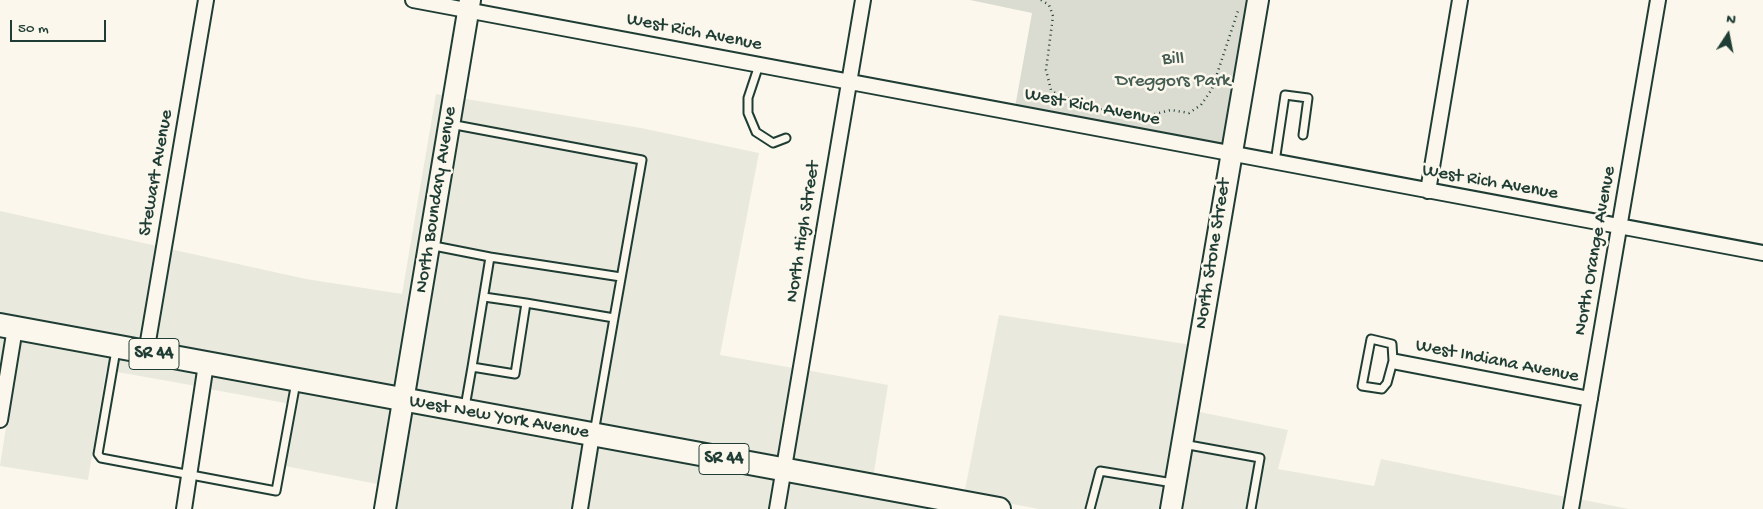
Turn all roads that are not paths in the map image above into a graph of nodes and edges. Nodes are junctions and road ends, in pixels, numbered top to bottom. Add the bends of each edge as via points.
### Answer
1 (206, 0) edge
2 (413, 0) edge
3 (863, 0) edge
4 (1258, 0) edge
5 (1460, 0) edge
6 (1658, 0) edge
7 (469, 5) edge
8 (758, 65) junction
9 (848, 81) junction
10 (450, 124) junction
11 (1303, 134) dead end
12 (786, 138) dead end
13 (1231, 154) junction
14 (1275, 162) junction
15 (1428, 191) junction
16 (1619, 226) junction
17 (429, 245) junction
18 (1763, 253) edge
19 (490, 257) junction
20 (621, 277) junction
21 (484, 297) junction
22 (526, 303) junction
23 (614, 318) junction
24 (7, 327) edge
25 (117, 347) junction
26 (146, 353) junction
27 (1395, 362) junction
28 (206, 364) junction
29 (472, 367) junction
30 (296, 381) junction
31 (1590, 399) junction
32 (404, 401) junction
33 (464, 412) junction
34 (0, 420) edge
35 (593, 435) junction
36 (1182, 444) junction
37 (783, 470) junction
38 (190, 475) junction
39 (1176, 484) junction
40 (974, 507) edge
41 (184, 509) edge
42 (385, 509) edge
43 (580, 509) edge
44 (777, 509) edge
45 (998, 509) edge
46 (1090, 509) edge
47 (1171, 509) edge
48 (1251, 509) edge
49 (1571, 509) edge

1 - 26 street, Stewart Avenue
2 - 7 street, West Rich Avenue
3 - 9 street, North High Street
4 - 13 street, North Stone Street
5 - 15 street
6 - 16 street, North Orange Avenue
7 - 8 street, West Rich Avenue
7 - 10 street, North Boundary Avenue
8 - 9 street, West Rich Avenue
8 - 12 lane via 748,98 748,113 756,132 773,143
9 - 13 street, West Rich Avenue
9 - 37 street, North High Street
10 - 17 street, North Boundary Avenue
10 - 20 lane via 642,160
11 - 14 lane via 1308,98 1285,95
13 - 14 street, West Rich Avenue
13 - 36 street, North Stone Street
14 - 15 street, West Rich Avenue
15 - 16 street, West Rich Avenue
16 - 18 street, West Rich Avenue
16 - 31 street, North Orange Avenue
17 - 19 lane
17 - 32 street, North Boundary Avenue
19 - 20 lane
19 - 21 lane
20 - 23 lane
21 - 22 lane
21 - 29 lane
22 - 23 lane
22 - 29 lane via 516,374
23 - 35 lane
24 - 25 main road, West New York Avenue / SR 44
24 - 34 street
25 - 26 main road, West New York Avenue / SR 44
25 - 38 lane via 98,454 101,458
26 - 28 main road, West New York Avenue / SR 44
27 - 27 lane via 1382,388 1362,386 1370,339 1392,344
27 - 31 street, West Indiana Avenue
28 - 30 main road, West New York Avenue / SR 44
28 - 38 street
29 - 33 lane
30 - 32 main road, West New York Avenue / SR 44
30 - 38 lane via 276,491
31 - 49 street, North Orange Avenue
32 - 33 main road, West New York Avenue / SR 44
32 - 42 street, North Boundary Avenue
33 - 35 main road, West New York Avenue / SR 44
35 - 37 main road, West New York Avenue / SR 44
35 - 43 street
36 - 39 street, North Stone Street
36 - 48 lane via 1260,458
37 - 40 main road, West New York Avenue / SR 44
37 - 44 street, North High Street
38 - 41 street
39 - 46 lane via 1100,470
39 - 47 street, North Stone Street
40 - 45 main road, West New York Avenue / SR 44

